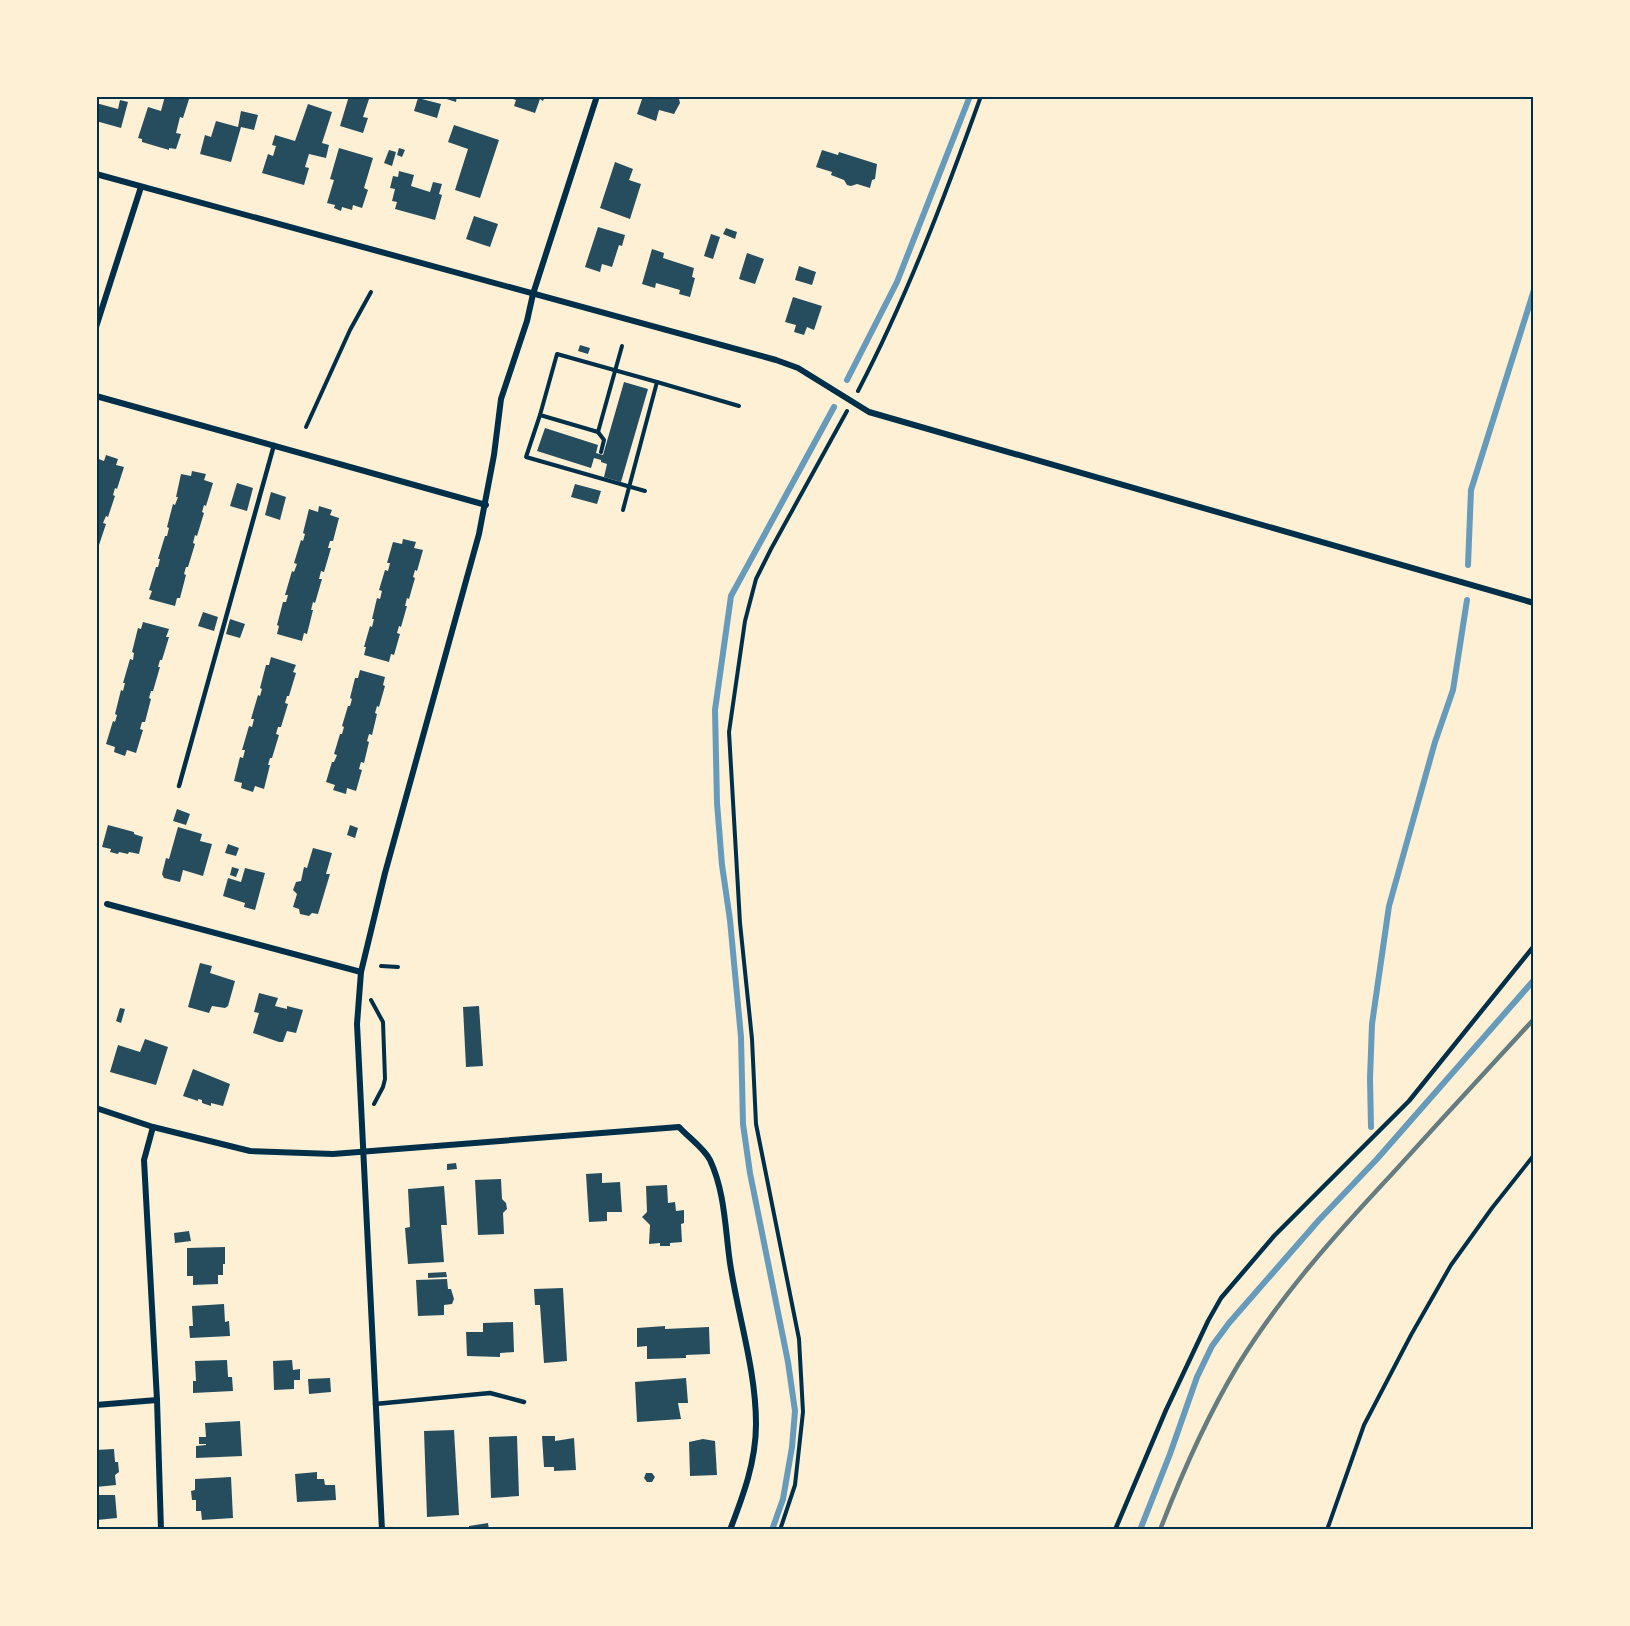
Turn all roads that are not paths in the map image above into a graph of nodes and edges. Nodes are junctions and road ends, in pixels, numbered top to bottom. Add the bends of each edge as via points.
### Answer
1 (597, 96) edge
2 (96, 174) edge
3 (141, 187) junction
4 (533, 294) junction
5 (96, 327) edge
6 (96, 396) edge
7 (274, 445) junction
8 (486, 505) junction
9 (1534, 603) edge
10 (179, 786) dead end
11 (107, 904) dead end
12 (1534, 946) edge
13 (361, 972) junction
14 (96, 1108) edge
15 (153, 1127) junction
16 (363, 1151) junction
17 (157, 1400) junction
18 (524, 1402) dead end
19 (375, 1404) junction
20 (96, 1405) edge
21 (160, 1530) edge
22 (382, 1530) edge
23 (730, 1530) edge
24 (1115, 1530) edge

1 - 4 street
2 - 3 street
3 - 4 street
3 - 5 street
4 - 8 street via 501,399
4 - 9 street via 776,360 798,368 869,412
6 - 7 street
7 - 8 street
7 - 10 lane
8 - 13 street
11 - 13 street
12 - 24 lane via 1409,1101 1274,1236 1221,1298 1166,1410
13 - 16 street via 357,1024
14 - 15 street
15 - 16 street via 250,1151
15 - 17 street via 144,1160
16 - 19 street
16 - 23 street via 679,1127 710,1158 722,1195 756,1424 750,1475
17 - 20 street
17 - 21 street
18 - 19 lane via 490,1393
19 - 22 street

